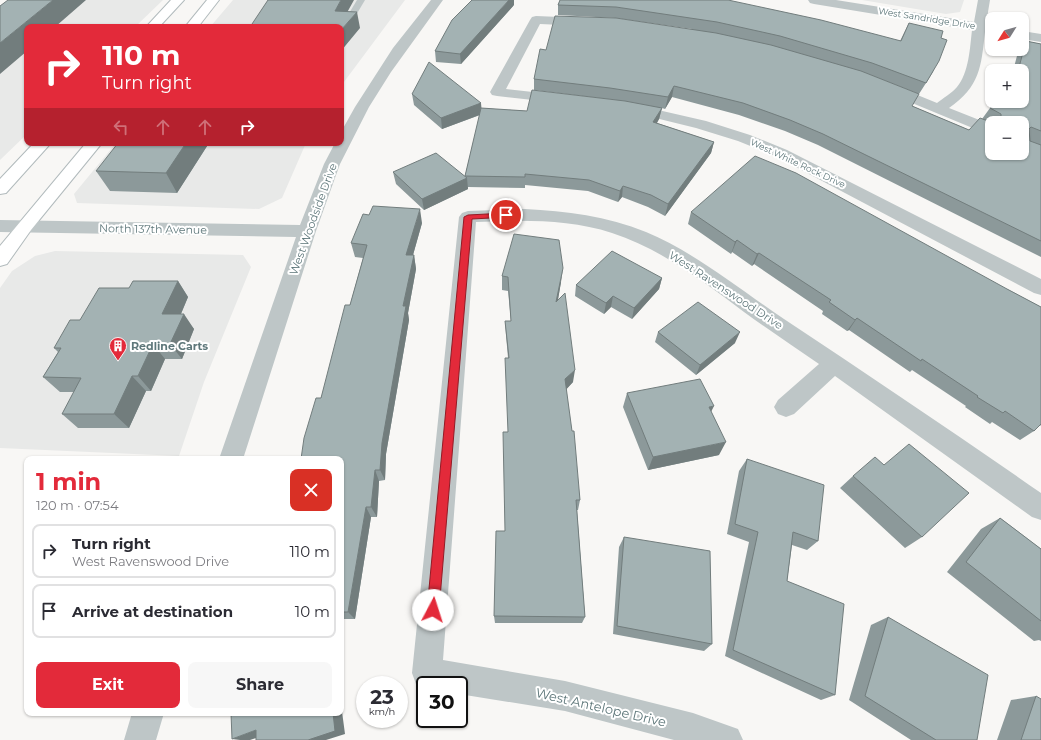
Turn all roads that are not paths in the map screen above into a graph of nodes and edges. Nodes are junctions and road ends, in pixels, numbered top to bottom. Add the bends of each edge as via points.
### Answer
1 (178, 0) edge
2 (213, 0) edge
3 (361, 0) edge
4 (436, 0) edge
5 (814, 0) edge
6 (984, 0) edge
7 (349, 20) edge
8 (599, 22) edge
9 (155, 24) edge
10 (193, 24) edge
11 (985, 28) edge
12 (1029, 35) edge
13 (1041, 38) edge
14 (875, 83) edge
15 (574, 101) edge
16 (620, 106) edge
17 (939, 108) junction
18 (985, 128) edge
19 (344, 141) edge
20 (40, 146) edge
21 (92, 146) edge
22 (341, 146) edge
23 (0, 189) edge
24 (468, 217) joint
25 (0, 226) edge
26 (25, 226) junction
27 (307, 231) junction
28 (0, 259) edge
29 (1041, 288) edge
30 (835, 363) junction
31 (786, 406) dead end
32 (231, 456) edge
33 (1041, 508) edge
34 (147, 716) edge
35 (140, 740) edge
36 (727, 740) edge

1 - 9 main road
2 - 10 main road
3 - 7 lane
4 - 19 street, West Woodside Drive via 398,51 362,107
5 - 11 street, West Sandridge Drive
6 - 11 street via 979,16
8 - 15 street via 536,20 497,92
11 - 17 street via 972,75 964,89
12 - 13 street
14 - 17 street
16 - 29 street, West White Rock Drive via 700,124 781,153
17 - 18 street
20 - 23 main road
21 - 26 main road
22 - 27 street, West Woodside Drive via 332,164
24 - 30 street, West Ravenswood Drive via 541,215 620,229 680,258
24 - 36 street, West Antelope Drive via 427,673 564,696
25 - 26 street, North 137th Avenue
26 - 27 street, North 137th Avenue
26 - 28 main road
27 - 32 street, West Woodside Drive
30 - 31 street
30 - 33 street, West Ravenswood Drive
34 - 35 street

